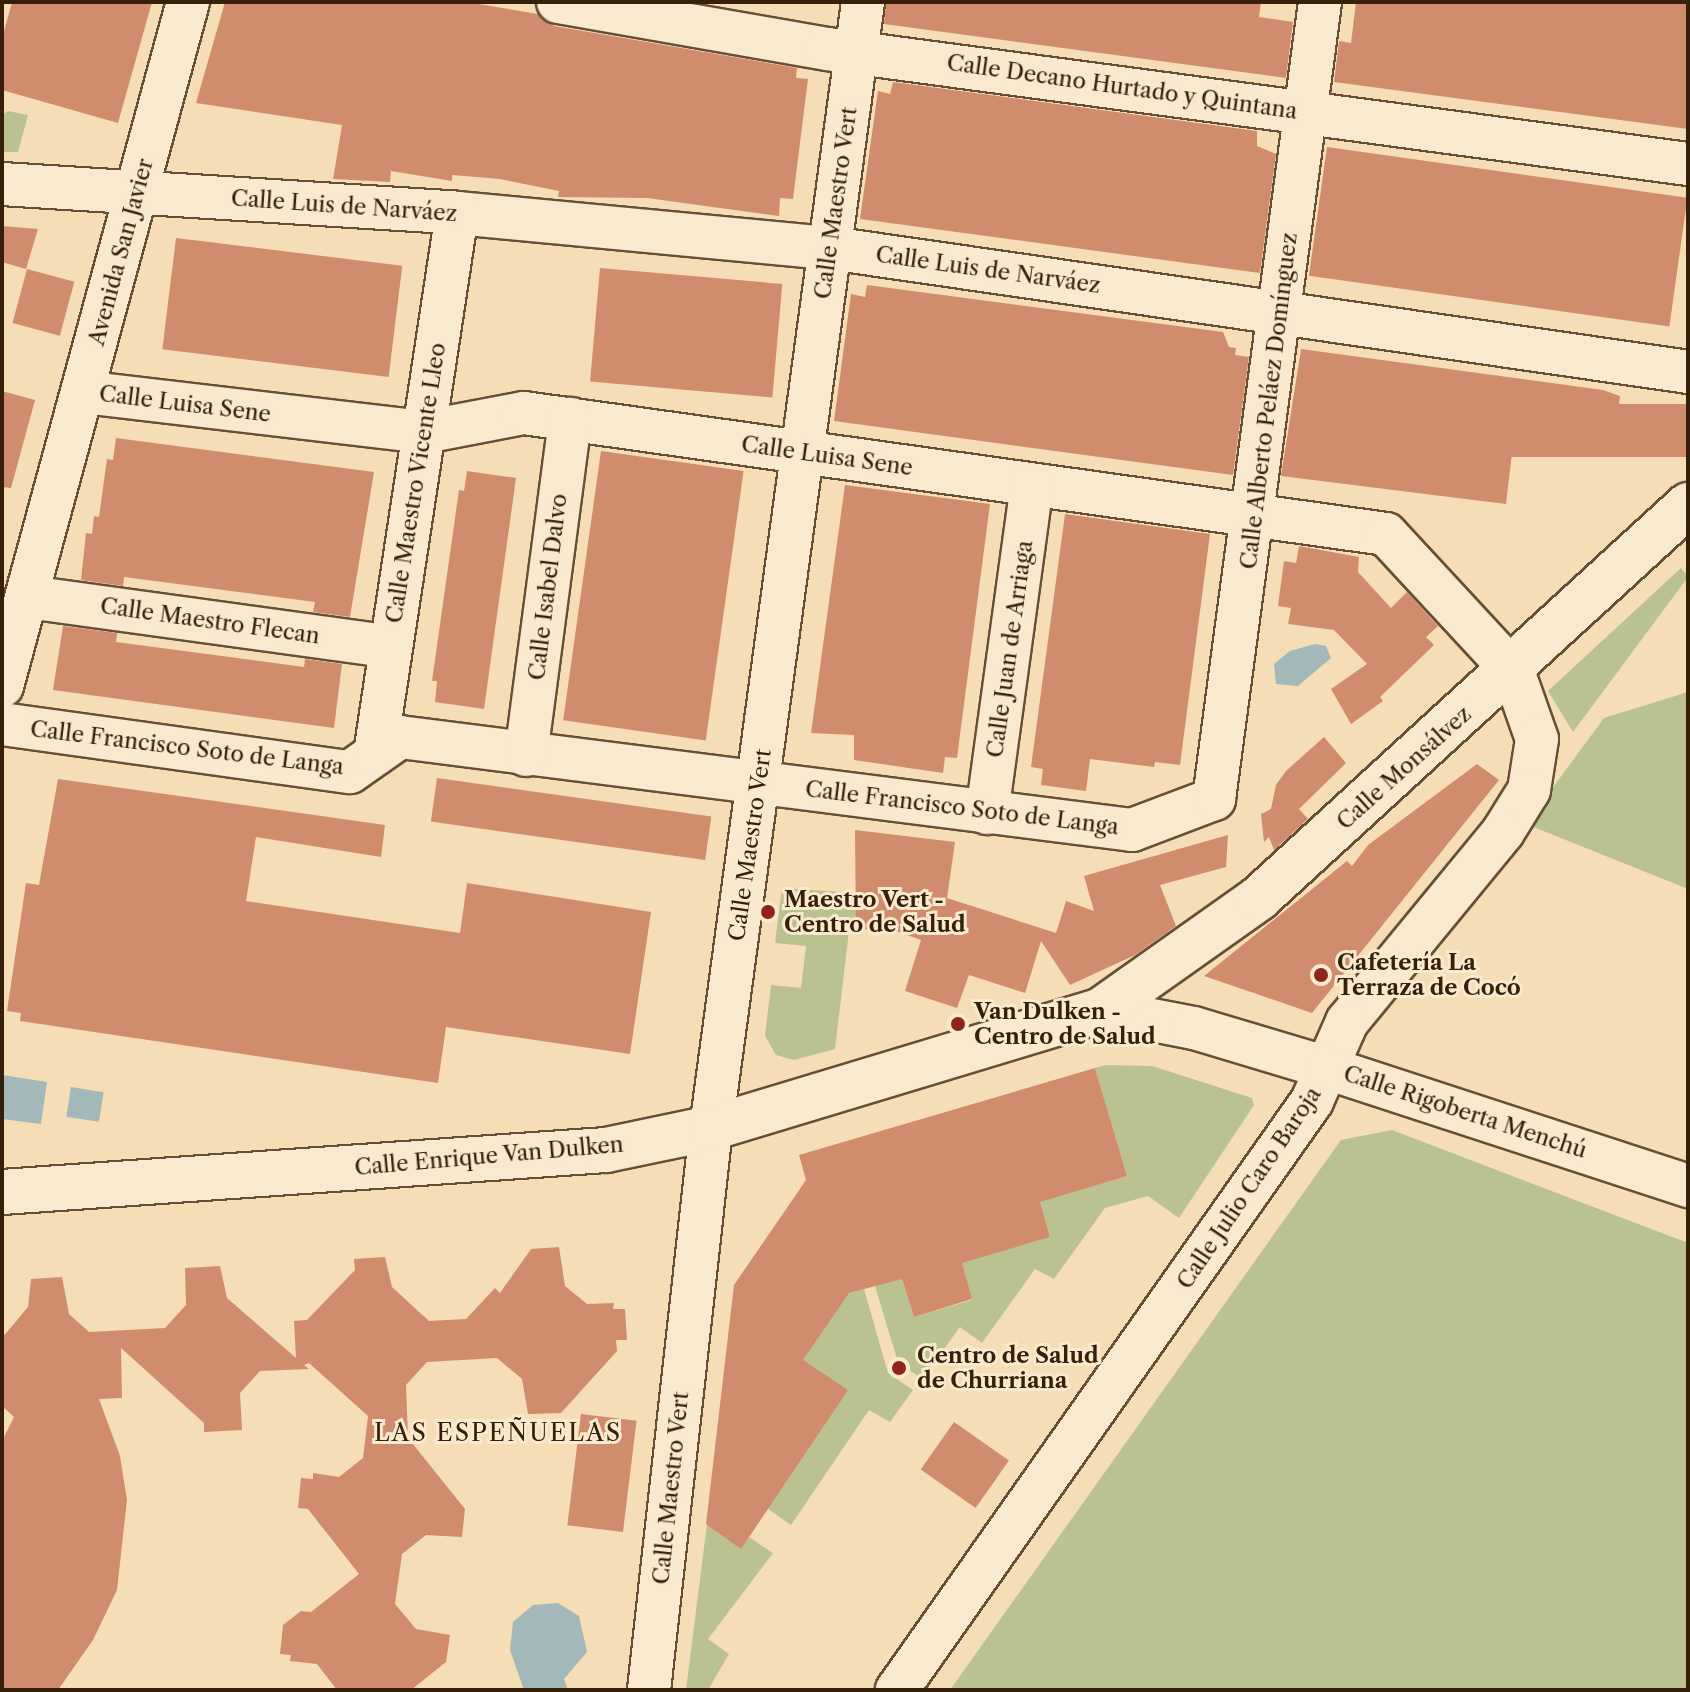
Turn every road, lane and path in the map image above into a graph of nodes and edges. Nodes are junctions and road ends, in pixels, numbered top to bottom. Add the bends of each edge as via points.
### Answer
1 (188, 2) edge
2 (558, 2) edge
3 (863, 2) edge
4 (1320, 2) edge
5 (856, 51) junction
6 (1306, 113) junction
7 (1688, 164) edge
8 (2, 184) edge
9 (136, 194) junction
10 (457, 213) junction
11 (830, 248) junction
12 (1281, 311) junction
13 (1687, 370) edge
14 (83, 392) junction
15 (570, 419) junction
16 (424, 432) junction
17 (803, 452) junction
18 (1032, 485) junction
19 (1688, 505) edge
20 (1256, 513) junction
21 (17, 613) edge
22 (391, 647) junction
23 (1513, 671) junction
24 (2, 686) edge
25 (2, 724) edge
26 (375, 754) junction
27 (526, 755) junction
28 (758, 782) junction
29 (1214, 799) joint
30 (987, 813) junction
31 (1101, 1010) junction
32 (1327, 1068) junction
33 (711, 1128) junction
34 (1688, 1186) edge
35 (2, 1192) edge
36 (649, 1690) edge
37 (897, 1690) edge

1 - 9 street, Avenida San Javier
2 - 5 street, Calle Decano Hurtado y Quintana
3 - 5 street, Calle Maestro Vert
4 - 6 street, Calle Alberto Peláez Domínguez
5 - 6 street, Calle Decano Hurtado y Quintana
5 - 11 street, Calle Maestro Vert
6 - 7 street, Calle Decano Hurtado y Quintana
6 - 12 street, Calle Alberto Peláez Domínguez
8 - 9 street, Calle Luis de Narváez
9 - 10 street, Calle Luis de Narváez
9 - 14 street, Avenida San Javier
10 - 11 street, Calle Luis de Narváez
10 - 16 street, Calle Maestro Vicente Lleo
11 - 12 street, Calle Luis de Narváez
11 - 17 street, Calle Maestro Vert
12 - 13 street, Calle Luis de Narváez
12 - 20 street, Calle Alberto Peláez Domínguez
14 - 16 street, Calle Luisa Sene
14 - 21 street, Avenida San Javier
15 - 16 street, Calle Luisa Sene via 524,413
15 - 17 street, Calle Luisa Sene
15 - 27 street, Calle Isabel Dalvo
16 - 22 street, Calle Maestro Vicente Lleo
17 - 18 street, Calle Luisa Sene
17 - 28 street, Calle Maestro Vert
18 - 20 street, Calle Luisa Sene
18 - 30 street, Calle Juan de Arriaga
19 - 23 street, Calle Monsálvez
20 - 23 street, Calle Luisa Sene via 1386,534
20 - 29 street, Calle Alberto Peláez Domínguez
21 - 22 street, Calle Maestro Flecan
21 - 24 street, Avenida San Javier
22 - 26 street, Calle Maestro Vicente Lleo
23 - 31 street, Calle Monsálvez via 1259,898
23 - 32 street, Calle Julio Caro Baroja via 1537,739 1529,790 1503,832 1347,1022
25 - 26 street, Calle Francisco Soto de Langa via 350,772
26 - 27 street, Calle Francisco Soto de Langa via 400,737
27 - 28 street, Calle Francisco Soto de Langa
28 - 30 street, Calle Francisco Soto de Langa
28 - 33 street, Calle Maestro Vert
29 - 30 street, Calle Francisco Soto de Langa via 1132,830
31 - 32 street, Calle Rigoberta Menchú via 1194,1028
31 - 33 street, Calle Enrique Van Dulken
32 - 34 street, Calle Rigoberta Menchú
32 - 37 street, Calle Julio Caro Baroja via 1312,1101
33 - 35 street, Calle Enrique Van Dulken via 606,1150
33 - 36 street, Calle Maestro Vert

